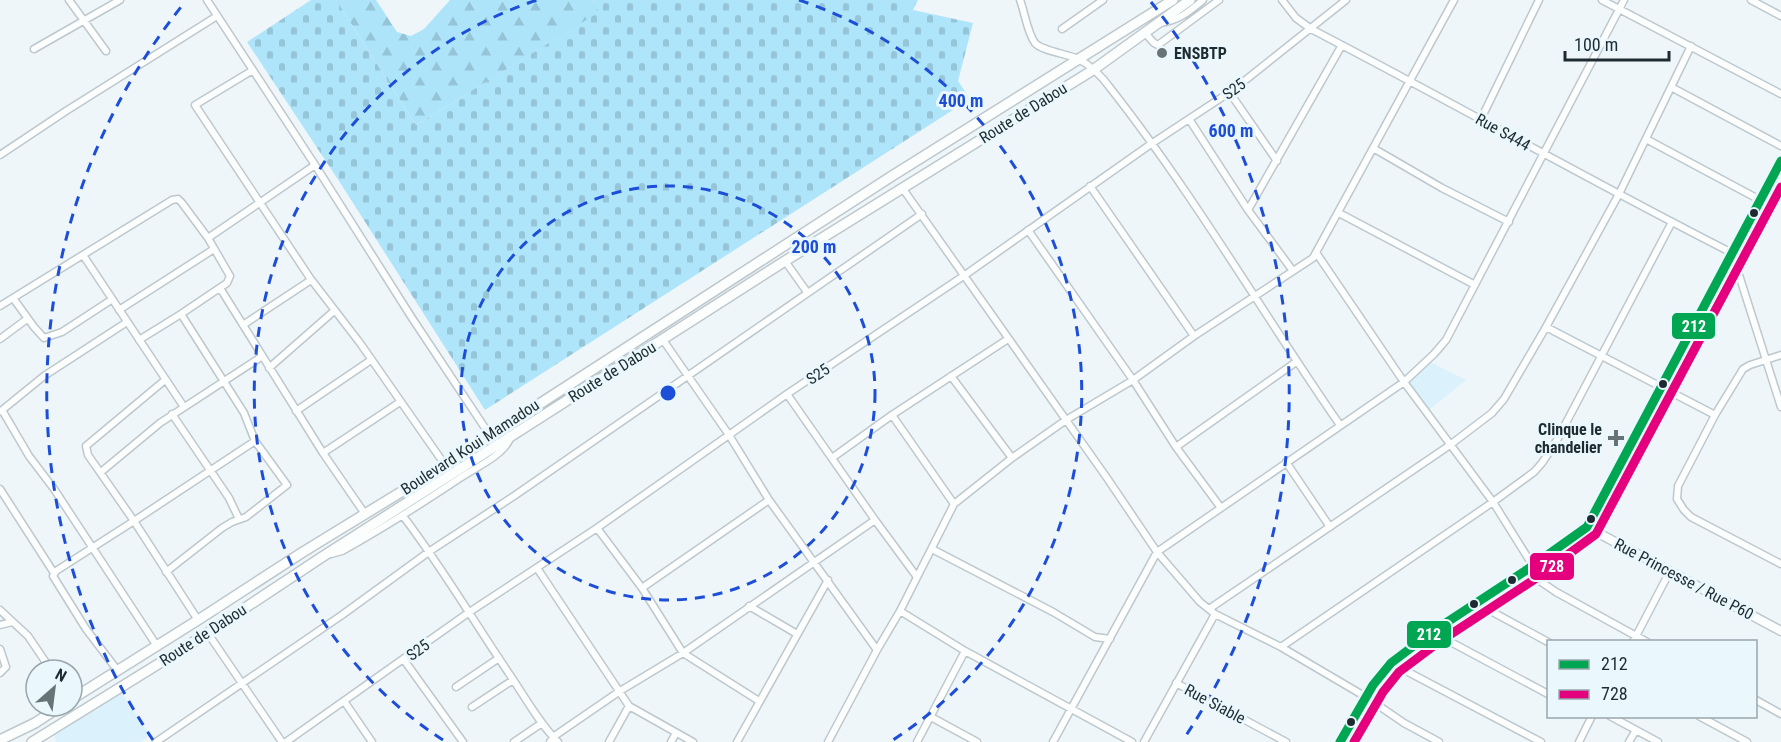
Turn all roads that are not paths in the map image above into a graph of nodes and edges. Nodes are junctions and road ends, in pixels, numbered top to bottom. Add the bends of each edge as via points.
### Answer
1 (69, 0) edge
2 (120, 0) edge
3 (207, 0) edge
4 (1029, 0) edge
5 (1103, 0) edge
6 (1162, 0) edge
7 (1173, 0) edge
8 (1190, 0) edge
9 (1203, 0) edge
10 (1219, 0) edge
11 (1282, 0) edge
12 (1346, 0) edge
13 (1454, 0) edge
14 (1539, 0) edge
15 (1602, 0) edge
16 (1624, 0) edge
17 (1751, 0) edge
18 (1021, 3) edge
19 (1619, 9) junction
20 (1155, 12) junction
21 (1188, 13) junction
22 (217, 16) junction
23 (1781, 16) edge
24 (1194, 20) junction
25 (85, 22) junction
26 (1160, 23) junction
27 (1311, 28) junction
28 (1062, 30) dead end
29 (1144, 33) junction
30 (1342, 45) junction
31 (1690, 46) junction
32 (34, 49) dead end
33 (106, 51) dead end
34 (1079, 59) junction
35 (253, 70) junction
36 (1093, 70) junction
37 (1410, 80) junction
38 (1671, 87) junction
39 (1230, 93) junction
40 (1781, 94) edge
41 (1189, 119) junction
42 (1481, 119) junction
43 (1646, 139) junction
44 (1151, 144) junction
45 (1781, 146) edge
46 (1372, 148) junction
47 (1543, 154) junction
48 (0, 156) edge
49 (1277, 161) junction
50 (315, 165) junction
51 (1780, 166) edge
52 (1090, 186) junction
53 (903, 189) junction
54 (1619, 194) junction
55 (1760, 200) junction
56 (260, 202) junction
57 (1248, 210) junction
58 (922, 213) junction
59 (1339, 213) junction
60 (1509, 222) junction
61 (1672, 222) junction
62 (1028, 230) junction
63 (208, 238) junction
64 (214, 249) junction
65 (1732, 253) junction
66 (1317, 254) junction
67 (83, 255) junction
68 (785, 261) junction
69 (1293, 271) junction
70 (965, 275) junction
71 (311, 280) junction
72 (1475, 285) junction
73 (220, 288) junction
74 (807, 292) junction
75 (1255, 296) junction
76 (14, 298) junction
77 (111, 300) junction
78 (0, 306) edge
79 (119, 310) junction
80 (334, 311) junction
81 (181, 314) junction
82 (27, 319) junction
83 (127, 322) junction
84 (243, 325) junction
85 (1546, 327) junction
86 (1194, 336) junction
87 (0, 339) edge
88 (1008, 339) junction
89 (139, 340) junction
90 (663, 340) junction
91 (1781, 355) edge
92 (1601, 356) junction
93 (261, 357) junction
94 (371, 360) junction
95 (1765, 360) junction
96 (1296, 362) junction
97 (269, 368) junction
98 (688, 375) junction
99 (951, 376) junction
100 (165, 380) junction
101 (1133, 380) junction
102 (222, 381) junction
103 (1404, 382) junction
104 (1662, 387) junction
105 (787, 394) junction
106 (400, 402) junction
107 (184, 407) junction
108 (1781, 407) edge
109 (1, 411) edge
110 (296, 411) junction
111 (172, 414) junction
112 (892, 415) junction
113 (1715, 415) junction
114 (1066, 420) junction
115 (1340, 425) junction
116 (489, 434) junction
117 (513, 434) junction
118 (729, 435) junction
119 (255, 441) junction
120 (1450, 445) junction
121 (1176, 447) junction
122 (323, 453) junction
123 (832, 458) junction
124 (1012, 458) junction
125 (1286, 462) junction
126 (445, 465) junction
127 (101, 472) junction
128 (210, 472) junction
129 (0, 489) edge
130 (769, 500) junction
131 (1493, 502) junction
132 (954, 504) junction
133 (1221, 508) junction
134 (365, 514) junction
135 (403, 516) junction
136 (239, 519) junction
137 (875, 520) junction
138 (134, 521) junction
139 (1330, 527) junction
140 (1587, 527) junction
141 (597, 528) junction
142 (91, 548) junction
143 (932, 549) junction
144 (430, 551) junction
145 (1157, 552) junction
146 (322, 557) junction
147 (813, 561) junction
148 (1781, 564) edge
149 (537, 568) junction
150 (1529, 569) junction
151 (1670, 571) junction
152 (166, 572) junction
153 (54, 573) junction
154 (917, 577) junction
155 (828, 580) junction
156 (642, 588) junction
157 (1476, 603) junction
158 (749, 606) junction
159 (0, 610) edge
160 (900, 611) junction
161 (1212, 611) junction
162 (468, 613) junction
163 (198, 620) junction
164 (12, 622) junction
165 (0, 625) edge
166 (1781, 631) edge
167 (207, 632) junction
168 (1432, 632) junction
169 (797, 634) junction
170 (1110, 639) junction
171 (1635, 639) edge
172 (1547, 641) edge
173 (157, 646) junction
174 (1281, 647) junction
175 (0, 649) edge
176 (877, 650) junction
177 (965, 651) junction
178 (683, 653) junction
179 (43, 658) edge
180 (499, 658) junction
181 (404, 660) junction
182 (1391, 663) junction
183 (118, 671) junction
184 (0, 673) edge
185 (513, 680) junction
186 (243, 682) junction
187 (1176, 683) junction
188 (456, 687) dead end
189 (620, 691) junction
190 (84, 692) edge
191 (1547, 693) edge
192 (1366, 697) junction
193 (344, 701) junction
194 (759, 701) junction
195 (1757, 701) edge
196 (629, 706) junction
197 (472, 708) dead end
198 (1072, 709) junction
199 (1781, 714) edge
200 (931, 717) junction
201 (43, 718) edge
202 (1591, 718) edge
203 (1612, 718) edge
204 (1701, 718) edge
205 (542, 723) junction
206 (1636, 730) junction
207 (676, 733) junction
208 (0, 740) edge
209 (554, 740) edge
210 (32, 742) edge
211 (156, 742) edge
212 (284, 742) edge
213 (372, 742) edge
214 (463, 742) edge
215 (514, 742) edge
216 (609, 742) edge
217 (670, 742) edge
218 (693, 742) edge
219 (737, 742) edge
220 (828, 742) edge
221 (917, 742) edge
222 (977, 742) edge
223 (1053, 742) edge
224 (1132, 742) edge
225 (1144, 742) edge
226 (1286, 742) edge
227 (1342, 742) edge
228 (1439, 742) edge
229 (1541, 742) edge
230 (1580, 742) edge
231 (1629, 742) edge
232 (1658, 742) edge
233 (1747, 742) edge

1 - 25 street
2 - 25 street
3 - 22 street
4 - 18 street
5 - 28 street
6 - 20 street
7 - 20 main road
8 - 26 main road, Route de Dabou
9 - 21 street
10 - 24 street
11 - 27 street, Rue S444 via 1296,18
12 - 27 street, S25
13 - 37 street
14 - 42 street
15 - 19 street
16 - 19 street
17 - 23 street
18 - 34 street via 1035,43
19 - 31 street
19 - 47 street
20 - 34 main road
21 - 24 street
21 - 26 street
22 - 35 street
22 - 48 street
24 - 29 street via 1158,45
25 - 32 street
25 - 33 street
26 - 29 main road, Route de Dabou
27 - 30 street, Rue S444
27 - 39 street, S25
29 - 36 main road, Route de Dabou
30 - 37 street, Rue S444
30 - 49 street
31 - 38 street
31 - 40 street
34 - 36 street
34 - 116 main road, Boulevard Koui Mamadou
35 - 50 street
35 - 56 street via 195,105
36 - 44 street
36 - 53 main road, Route de Dabou
37 - 42 street, Rue S444
37 - 46 street
38 - 43 street
38 - 45 street
39 - 41 street, S25
39 - 49 street
41 - 44 street, S25
41 - 57 street
42 - 47 street, Rue S444
43 - 54 street
43 - 55 street
44 - 52 street, S25
44 - 75 street
46 - 59 street
46 - 60 street
47 - 54 street, Rue S444
47 - 60 street
49 - 57 street
50 - 56 street
50 - 116 street
51 - 55 street
52 - 62 street, S25
52 - 86 street
53 - 58 street
53 - 68 main road, Route de Dabou
54 - 61 street, Rue S444
54 - 85 street
55 - 65 street
56 - 63 street
56 - 71 street
57 - 69 street
58 - 70 street
58 - 74 street
59 - 66 street
59 - 72 street
60 - 72 street
61 - 65 street, Rue S444
61 - 92 street
62 - 70 street, S25
62 - 101 street
63 - 64 street
63 - 67 street via 178,199
64 - 73 street via 230,276
64 - 79 street
65 - 95 street
65 - 104 street
66 - 69 street
66 - 103 street
67 - 76 street
67 - 77 street
68 - 74 street
68 - 90 main road, Route de Dabou
69 - 75 street
70 - 88 street
70 - 105 street, S25
71 - 80 street
71 - 84 street
72 - 103 street via 1446,340
73 - 81 street
73 - 84 street
74 - 98 street
75 - 86 street
75 - 96 street
76 - 78 street
76 - 82 street
77 - 79 street
77 - 82 street via 62,332 44,338
79 - 83 street
80 - 94 street
80 - 97 street
81 - 89 street
81 - 102 street
82 - 87 street
83 - 89 street
83 - 109 street via 44,376
84 - 93 street
85 - 92 street
85 - 120 street via 1504,399
86 - 101 street
88 - 99 street
88 - 114 street
89 - 100 street
90 - 98 street
90 - 117 main road, Route de Dabou
91 - 95 street
92 - 104 street
92 - 131 street via 1542,463
93 - 97 street
93 - 102 street
94 - 106 street
94 - 110 street
95 - 108 street
95 - 113 street via 1743,369
96 - 115 street
96 - 121 street
97 - 110 street
98 - 118 street
98 - 144 street
99 - 112 street
99 - 124 street
100 - 107 street
100 - 127 street via 88,443 86,450
101 - 114 street
101 - 121 street
102 - 107 street
102 - 119 street via 244,413
103 - 115 street
103 - 120 street
104 - 113 street
104 - 140 street
105 - 118 street, S25
105 - 123 street
106 - 122 street
106 - 126 street
107 - 111 street
109 - 142 street
110 - 122 street
111 - 127 street
111 - 128 street
112 - 123 street
112 - 132 street
113 - 148 street via 1678,486 1677,499 1692,517
114 - 124 street
114 - 145 street
115 - 125 street
116 - 126 main road, Boulevard Koui Mamadou
117 - 135 street via 506,447 490,459
117 - 146 main road, Route de Dabou
118 - 130 street
118 - 141 street, S25
119 - 128 street
119 - 136 street via 287,485
120 - 131 street
120 - 139 street
121 - 133 street
122 - 134 street
123 - 137 street
124 - 132 street
125 - 133 street
125 - 139 street
126 - 134 main road, Boulevard Koui Mamadou
127 - 138 street
128 - 136 street
128 - 138 street
129 - 153 street
130 - 147 street
130 - 156 street
131 - 150 street
131 - 174 street
132 - 143 street
133 - 145 street
134 - 163 main road, Boulevard Koui Mamadou
135 - 144 street
135 - 146 street via 342,551
136 - 152 street
137 - 147 street
137 - 154 street
138 - 142 street
138 - 152 street
139 - 161 street
140 - 150 street
140 - 151 street, Rue Princesse / Rue P60
141 - 149 street, S25
141 - 156 street
142 - 153 street
142 - 173 street
143 - 154 street
143 - 170 street via 1095,637
144 - 162 street
144 - 186 street
145 - 161 street
145 - 170 street
146 - 167 main road, Route de Dabou
147 - 155 street
147 - 158 street
149 - 162 street, S25
149 - 189 street
150 - 157 street
150 - 171 street via 1556,592
151 - 166 street, Rue Princesse / Rue P60
151 - 171 street
152 - 163 street
153 - 183 street via 86,628
154 - 160 street
155 - 169 street
155 - 176 street
156 - 178 street
157 - 168 street
157 - 172 street
158 - 169 street
158 - 178 street
159 - 164 street
160 - 176 street
160 - 177 street
161 - 174 street
161 - 187 street
162 - 180 street
162 - 181 street, S25
163 - 173 main road, Boulevard Koui Mamadou
164 - 165 street
164 - 179 street via 28,636
167 - 186 street
167 - 210 main road, Route de Dabou
168 - 182 street
168 - 191 street
169 - 194 street
170 - 198 street
173 - 183 main road, Boulevard Koui Mamadou
174 - 192 street
175 - 184 street via 6,667
176 - 220 street
177 - 198 street
177 - 200 street
178 - 189 street
178 - 194 street
180 - 185 street
180 - 188 street
181 - 193 street, S25
181 - 214 street
182 - 192 street
182 - 229 street
183 - 190 main road, Boulevard Koui Mamadou
185 - 197 street
185 - 205 street
186 - 211 street
186 - 212 street
187 - 225 street
187 - 226 street, Rue Siable
189 - 196 street
189 - 209 street
192 - 227 street
192 - 228 street
193 - 212 street, S25
193 - 213 street
194 - 219 street
195 - 199 street
196 - 207 street
196 - 216 street
198 - 223 street
198 - 224 street
200 - 221 street
200 - 222 street
201 - 208 main road
202 - 230 street
203 - 206 street
204 - 233 street
205 - 209 street
205 - 215 street
206 - 231 street
206 - 232 street
207 - 217 street
207 - 218 street

